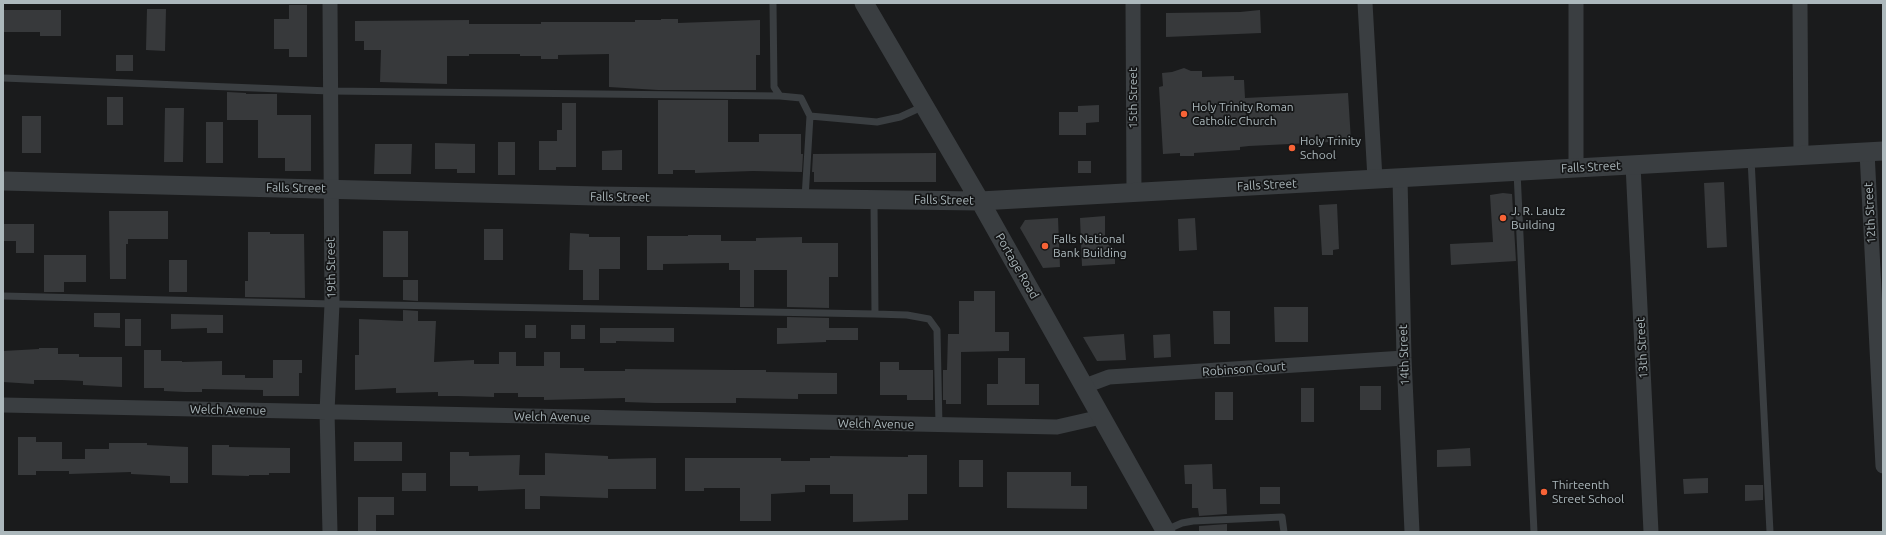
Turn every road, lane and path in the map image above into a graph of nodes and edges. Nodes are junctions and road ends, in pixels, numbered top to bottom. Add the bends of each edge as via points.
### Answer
1 (330, 3) edge
2 (773, 3) edge
3 (864, 3) edge
4 (1133, 3) edge
5 (1365, 3) edge
6 (1576, 3) edge
7 (1800, 3) edge
8 (3, 78) edge
9 (330, 91) junction
10 (780, 96) junction
11 (924, 106) junction
12 (810, 116) junction
13 (1875, 152) edge
14 (1801, 156) junction
15 (1751, 158) junction
16 (1633, 165) junction
17 (1576, 168) junction
18 (1517, 171) junction
19 (1400, 178) junction
20 (1375, 179) junction
21 (3, 181) edge
22 (330, 189) junction
23 (1134, 192) junction
24 (874, 199) junction
25 (805, 200) junction
26 (980, 201) junction
27 (3, 296) edge
28 (332, 304) junction
29 (875, 314) junction
30 (1404, 358) junction
31 (1085, 386) junction
32 (3, 405) edge
33 (327, 412) junction
34 (1101, 417) junction
35 (939, 426) junction
36 (1883, 466) edge
37 (1166, 531) edge
38 (330, 532) edge
39 (1284, 532) edge
40 (1412, 532) edge
41 (1534, 532) edge
42 (1651, 532) edge
43 (1770, 532) edge

1 - 9 street, 19th Street
2 - 10 lane via 774,87
3 - 11 street, Portage Road
4 - 23 street, 15th Street
5 - 20 street
6 - 17 street
7 - 14 street
8 - 9 lane
9 - 10 lane
9 - 22 street, 19th Street
10 - 12 lane via 801,98
11 - 12 lane via 900,117 877,122
11 - 26 street, Portage Road
12 - 25 lane
13 - 14 street, Falls Street
13 - 36 street, 12th Street
14 - 15 street, Falls Street
15 - 16 street, Falls Street
15 - 43 lane
16 - 17 street, Falls Street
16 - 42 street, 13th Street
17 - 18 street, Falls Street
18 - 19 street, Falls Street
18 - 41 lane
19 - 20 street, Falls Street
19 - 30 street, 14th Street
20 - 23 street, Falls Street
21 - 22 street, Falls Street
22 - 25 street, Falls Street
22 - 28 street, 19th Street
23 - 26 street, Falls Street
24 - 25 street, Falls Street
24 - 26 street, Falls Street
24 - 29 lane
26 - 31 street, Portage Road
27 - 28 lane
28 - 29 lane
28 - 33 street, 19th Street
29 - 35 lane via 929,319 937,330
30 - 31 street, Robinson Court via 1109,377
30 - 40 street, 14th Street
31 - 34 street, Portage Road
32 - 33 street, Welch Avenue
33 - 35 street, Welch Avenue
33 - 38 street, 19th Street
34 - 35 street, Welch Avenue via 1057,427
34 - 37 street, Portage Road
37 - 39 lane via 1192,521 1282,517

